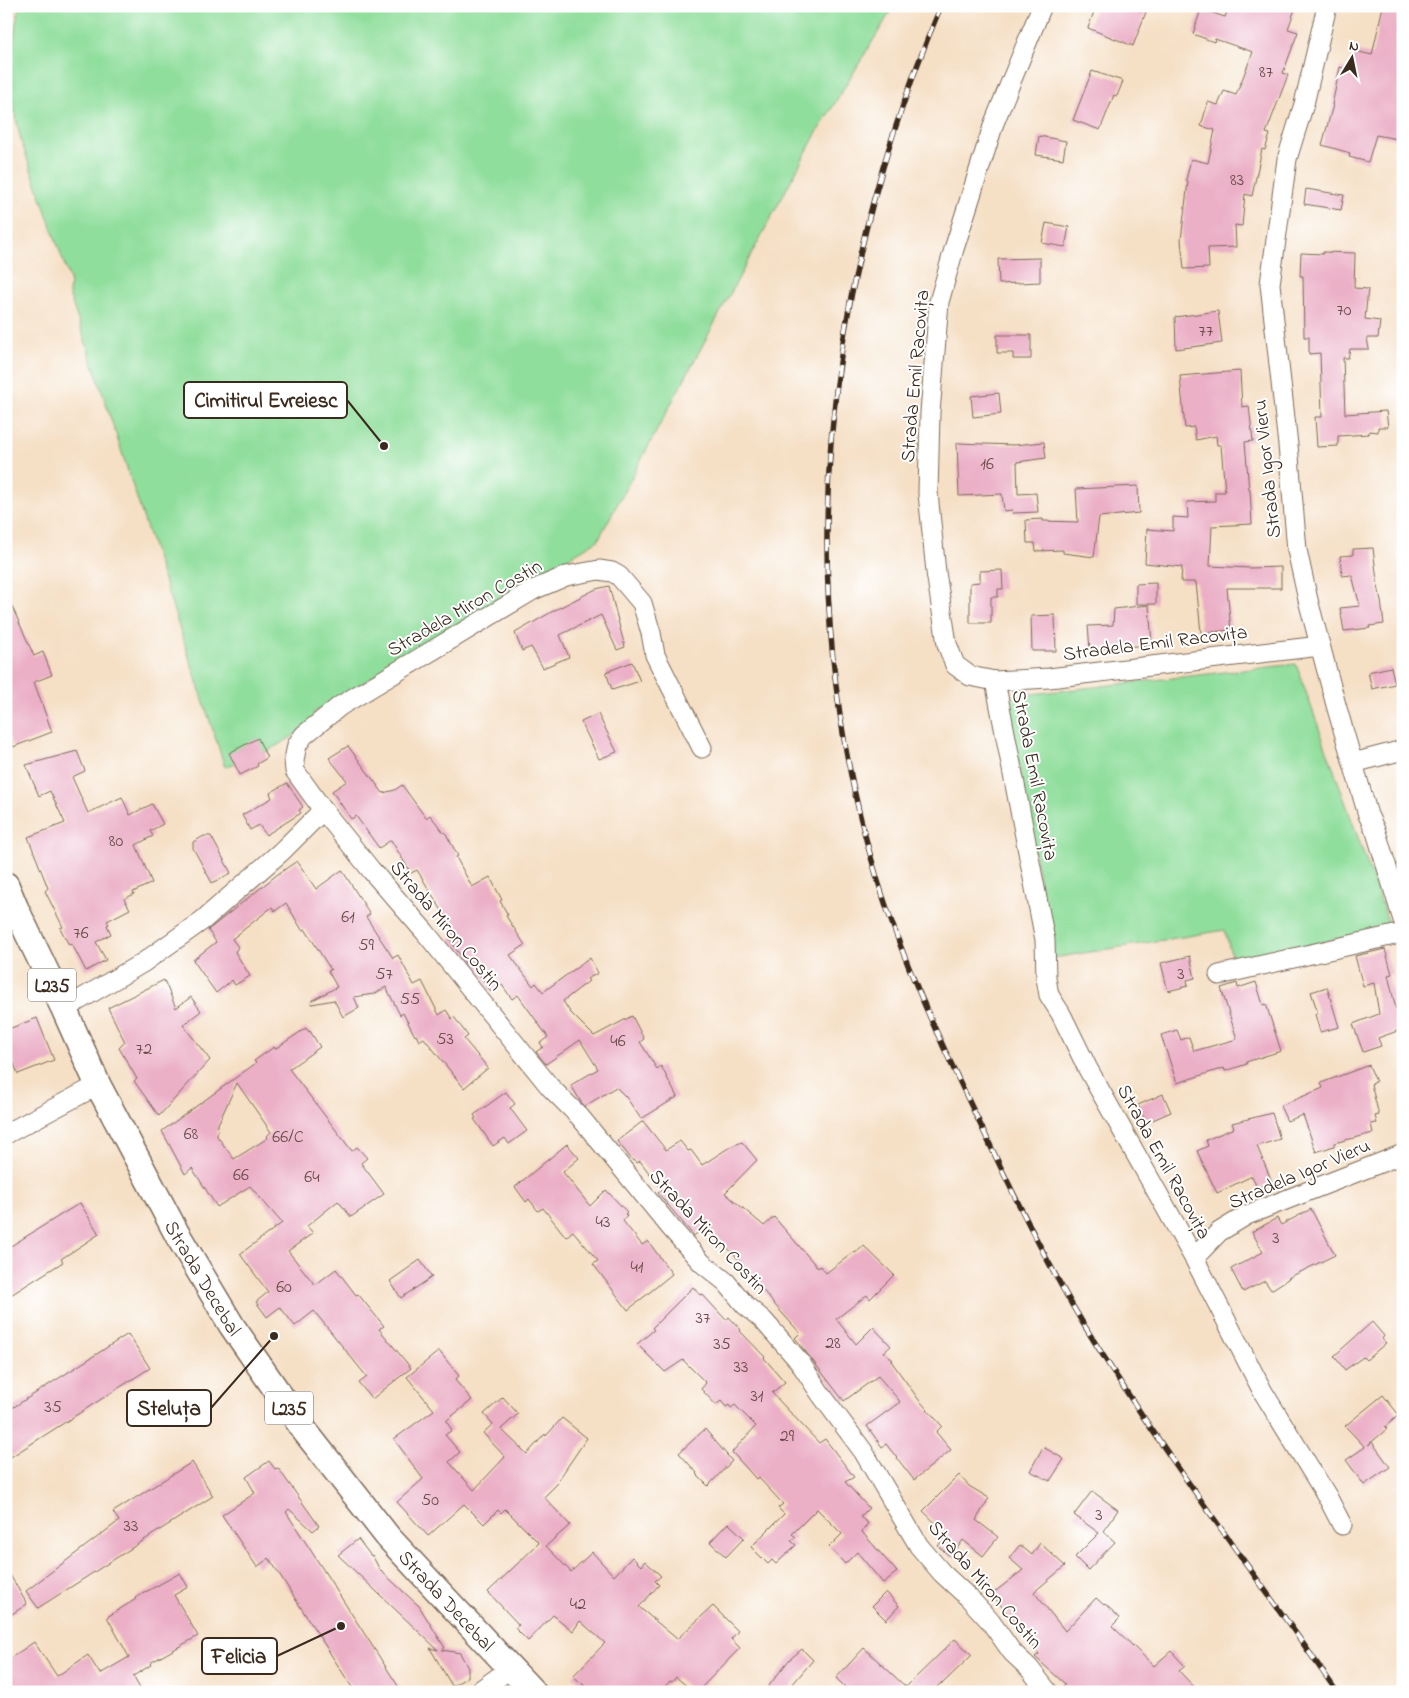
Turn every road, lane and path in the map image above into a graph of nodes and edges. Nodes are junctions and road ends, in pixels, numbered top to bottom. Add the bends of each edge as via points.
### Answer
1 (1042, 6) edge
2 (1327, 6) edge
3 (1320, 646) junction
4 (995, 681) junction
5 (702, 748) dead end
6 (1403, 750) edge
7 (1353, 763) junction
8 (307, 789) joint
9 (323, 810) junction
10 (6, 884) edge
11 (1403, 920) edge
12 (1403, 933) edge
13 (1219, 975) dead end
14 (64, 1009) junction
15 (98, 1085) junction
16 (6, 1134) edge
17 (1403, 1154) edge
18 (1194, 1258) junction
19 (1342, 1525) dead end
20 (511, 1668) junction
21 (478, 1692) edge
22 (533, 1692) edge
23 (1048, 1692) edge

1 - 4 street, Strada Emil Racovița via 994,124 939,302 930,413 928,493 948,644 955,665 970,676
2 - 3 street, Strada Igor Vieru via 1304,104 1287,159 1270,284 1297,550
3 - 4 street, Stradela Emil Racovița via 1049,678
3 - 7 street, Strada Igor Vieru
4 - 18 street, Strada Emil Racovița via 1045,940 1050,996
5 - 8 street, Stradela Miron Costin via 655,655 642,603 619,576 599,570 566,576 533,590 340,706 304,735 298,745 295,771
6 - 7 street
7 - 11 street, Strada Igor Vieru
8 - 9 street, Strada Miron Costin
9 - 14 street via 282,851 203,920 144,962
9 - 23 street, Strada Miron Costin via 550,1087 580,1117 671,1228 702,1263 726,1282 763,1320 798,1361 863,1451 919,1546 975,1604
10 - 14 main road, Strada Decebal / L235
12 - 13 street
14 - 15 main road, Strada Decebal / L235
15 - 16 street
15 - 20 main road, Strada Decebal / L235 via 210,1290 304,1430 388,1537
17 - 18 street, Stradela Igor Vieru via 1246,1215 1219,1232
18 - 19 street, Strada Emil Racovița via 1264,1392 1328,1496
20 - 21 street
20 - 22 main road, Strada Decebal / L235

